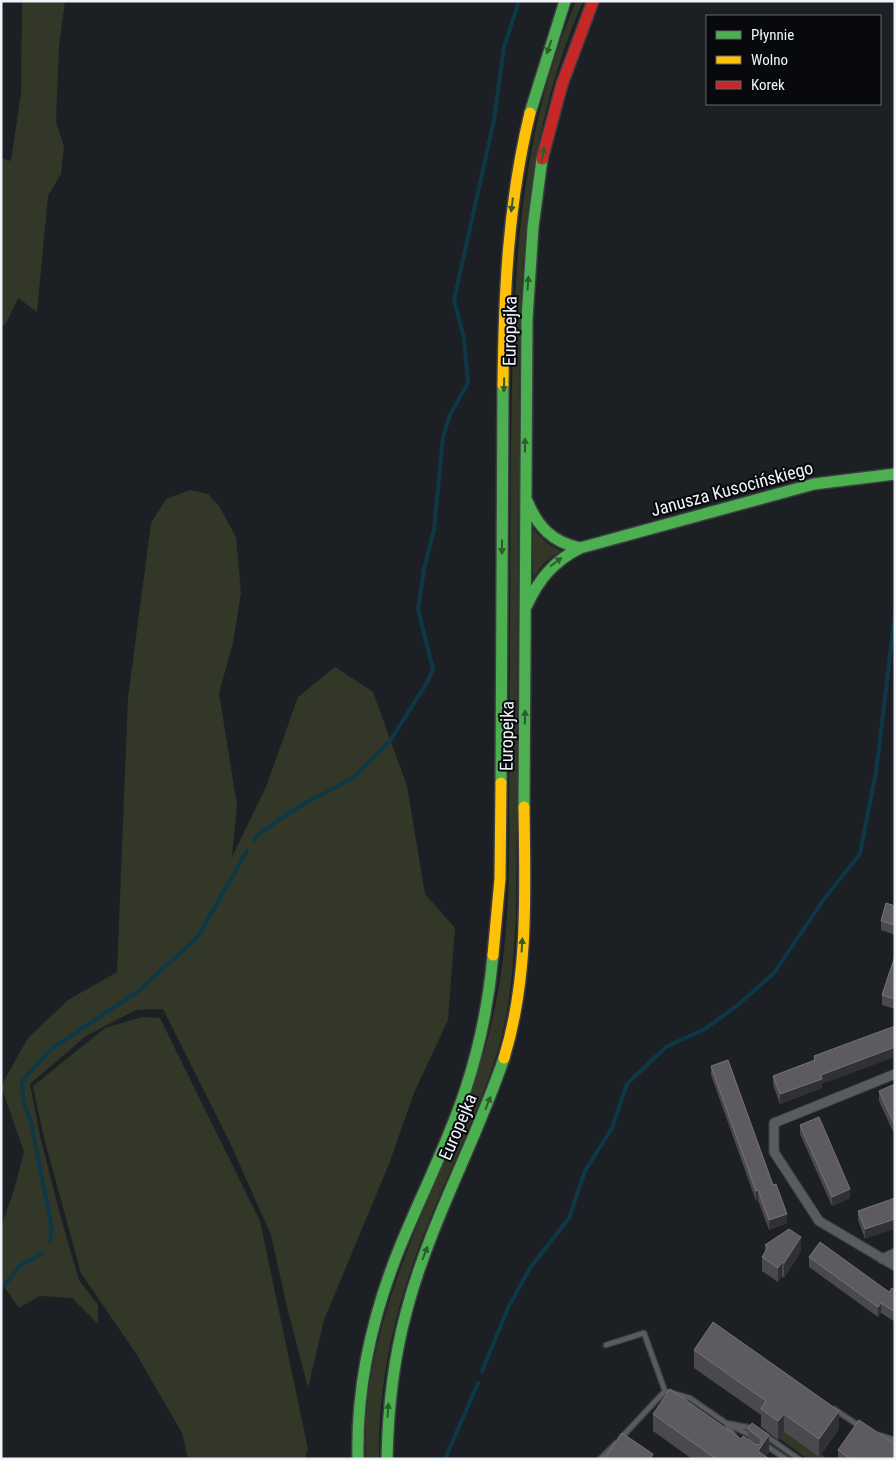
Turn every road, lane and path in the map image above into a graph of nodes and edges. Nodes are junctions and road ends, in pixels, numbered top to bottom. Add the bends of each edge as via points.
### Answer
1 (565, 1) edge
2 (593, 1) edge
3 (895, 474) edge
4 (525, 494) junction
5 (580, 548) junction
6 (524, 614) junction
7 (895, 1074) edge
8 (895, 1253) edge
9 (882, 1259) junction
10 (895, 1266) edge
11 (606, 1345) dead end
12 (665, 1391) junction
13 (832, 1407) edge
14 (726, 1423) junction
15 (864, 1428) edge
16 (872, 1433) edge
17 (736, 1439) edge
18 (895, 1440) edge
19 (358, 1459) edge
20 (388, 1459) edge
21 (600, 1459) edge
22 (786, 1459) edge
23 (799, 1459) edge

1 -> 19 main road, Europejka via 538,80 526,128 509,232 504,356 502,855 500,904 490,983 466,1087 397,1254 373,1322 359,1392
4 -> 2 main road, Europejka via 528,296 533,214 546,136 568,63
3 - 5 main road, Janusza Kusocińskiego via 814,484
4 - 5 main road via 536,522 549,538
4 - 6 main road, Europejka
6 -> 5 main road, Janusza Kusocińskiego via 533,589 544,572 557,560
20 -> 6 main road, Europejka via 391,1374 403,1320 425,1252 494,1087 519,991 524,877
7 - 9 street via 774,1123 774,1152 820,1221
8 - 9 street
9 - 10 street
11 - 12 lane via 644,1333
12 - 14 lane via 690,1398
12 - 21 lane
13 - 15 lane
14 - 17 lane
14 - 22 lane via 751,1435
14 - 23 lane via 757,1430
16 - 18 lane

